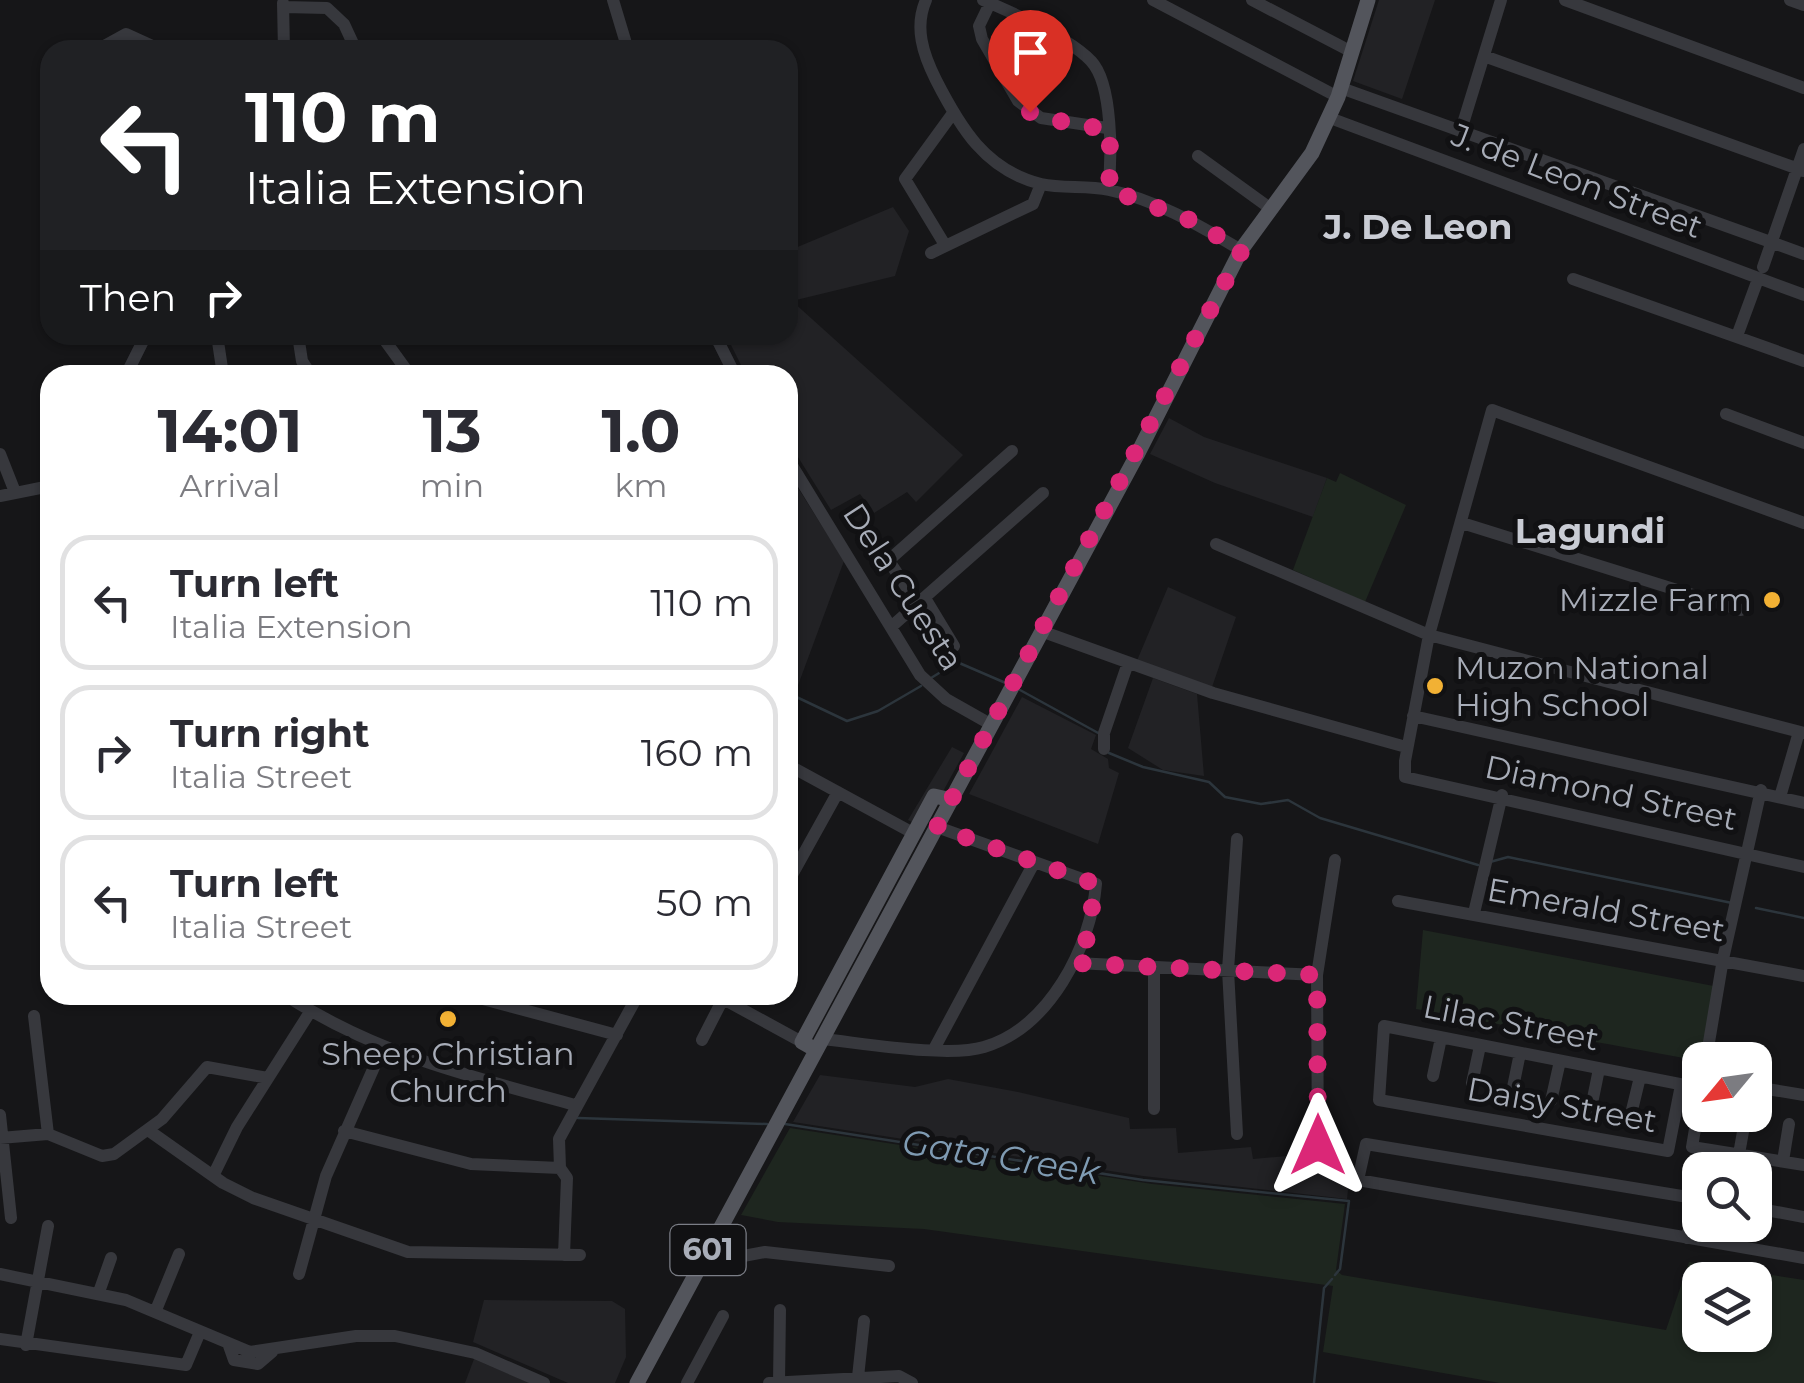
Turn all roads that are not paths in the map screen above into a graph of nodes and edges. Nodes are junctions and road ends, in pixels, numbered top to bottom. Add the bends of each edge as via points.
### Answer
1 (613, 0) edge
2 (926, 0) edge
3 (1153, 0) edge
4 (1252, 0) edge
5 (1368, 0) edge
6 (1501, 0) edge
7 (1565, 0) edge
8 (1790, 0) edge
9 (986, 1) edge
10 (283, 3) edge
11 (1804, 5) edge
12 (115, 40) edge
13 (139, 40) edge
14 (284, 40) edge
15 (351, 40) edge
16 (625, 40) edge
17 (1352, 52) junction
18 (1484, 56) junction
19 (1804, 88) edge
20 (1339, 93) junction
21 (953, 113) junction
22 (1330, 118) junction
23 (1107, 128) junction
24 (1461, 130) junction
25 (1804, 150) edge
26 (1198, 156) dead end
27 (1800, 170) edge
28 (1041, 184) junction
29 (1108, 189) junction
30 (1271, 209) junction
31 (1772, 242) junction
32 (945, 245) junction
33 (1242, 250) junction
34 (931, 252) dead end
35 (1804, 254) edge
36 (1761, 273) junction
37 (1573, 280) dead end
38 (1804, 296) edge
39 (1738, 336) junction
40 (1804, 361) edge
41 (1726, 414) dead end
42 (1804, 443) edge
43 (1012, 451) dead end
44 (0, 454) edge
45 (798, 475) edge
46 (40, 488) edge
47 (15, 492) junction
48 (1043, 493) dead end
49 (0, 496) edge
50 (1804, 523) edge
51 (1462, 524) junction
52 (869, 532) dead end
53 (1216, 544) dead end
54 (889, 560) junction
55 (922, 601) junction
56 (1741, 610) dead end
57 (892, 627) junction
58 (1041, 631) junction
59 (1429, 635) junction
60 (954, 646) dead end
61 (1128, 663) junction
62 (1412, 716) junction
63 (992, 725) junction
64 (1802, 733) edge
65 (1406, 747) junction
66 (1104, 750) dead end
67 (798, 770) edge
68 (1761, 790) junction
69 (838, 792) junction
70 (1502, 796) junction
71 (1780, 797) junction
72 (952, 800) junction
73 (1804, 802) edge
74 (914, 832) junction
75 (933, 834) junction
76 (1238, 839) dead end
77 (1749, 851) junction
78 (1335, 860) dead end
79 (1034, 862) junction
80 (798, 864) edge
81 (1804, 867) edge
82 (1398, 900) dead end
83 (1474, 913) junction
84 (856, 938) junction
85 (872, 948) junction
86 (1722, 959) junction
87 (1076, 963) junction
88 (1154, 966) junction
89 (1228, 970) junction
90 (1317, 975) junction
91 (1804, 976) edge
92 (299, 1005) edge
93 (505, 1005) edge
94 (633, 1005) edge
95 (717, 1005) edge
96 (738, 1005) edge
97 (310, 1012) junction
98 (34, 1016) dead end
99 (617, 1035) junction
100 (1441, 1038) junction
101 (702, 1040) dead end
102 (1708, 1042) edge
103 (813, 1044) junction
104 (1480, 1046) junction
105 (934, 1049) junction
106 (382, 1050) junction
107 (1520, 1053) junction
108 (1560, 1061) junction
109 (1599, 1069) junction
110 (1434, 1076) dead end
111 (1640, 1077) junction
112 (268, 1078) junction
113 (1472, 1083) dead end
114 (1680, 1085) joint
115 (1772, 1089) edge
116 (1512, 1092) dead end
117 (1804, 1094) edge
118 (1380, 1100) joint
119 (1551, 1100) dead end
120 (575, 1105) junction
121 (1154, 1109) dead end
122 (1632, 1110) dead end
123 (1590, 1113) dead end
124 (0, 1115) edge
125 (1789, 1124) dead end
126 (148, 1130) junction
127 (344, 1131) junction
128 (1694, 1132) edge
129 (48, 1134) junction
130 (1238, 1134) dead end
131 (1, 1138) edge
132 (1726, 1152) edge
133 (1318, 1157) dead end
134 (1772, 1159) edge
135 (1783, 1161) junction
136 (1804, 1165) edge
137 (560, 1168) junction
138 (213, 1176) junction
139 (1682, 1196) edge
140 (1772, 1211) edge
141 (1804, 1217) edge
142 (11, 1218) dead end
143 (315, 1219) junction
144 (48, 1226) dead end
145 (1682, 1237) edge
146 (1711, 1242) edge
147 (179, 1254) dead end
148 (564, 1255) junction
149 (580, 1255) dead end
150 (111, 1258) dead end
151 (1804, 1258) edge
152 (701, 1264) junction
153 (889, 1266) dead end
154 (0, 1274) edge
155 (299, 1274) dead end
156 (37, 1281) junction
157 (98, 1292) junction
158 (156, 1310) junction
159 (780, 1310) dead end
160 (723, 1316) dead end
161 (864, 1322) dead end
162 (200, 1332) junction
163 (0, 1339) edge
164 (26, 1344) junction
165 (854, 1379) edge
166 (779, 1382) edge
167 (544, 1383) edge
168 (636, 1383) edge
169 (687, 1383) edge
170 (768, 1383) edge
171 (912, 1383) edge

1 - 16 street
2 - 21 street via 921,36
3 - 20 street
4 - 17 street
5 - 17 main road, 601
6 - 18 street
7 - 19 street
8 - 11 street
9 - 23 street via 1092,62 1106,97
9 - 23 street via 982,40 1018,102 1041,118
10 - 14 street
10 - 15 street via 328,8
12 - 13 street via 126,34
17 - 20 main road, 601
18 - 24 street
18 - 27 street
20 - 22 main road, 601
20 - 24 street
21 - 28 street via 988,158
21 - 32 street via 905,179
22 - 30 main road, 601
22 - 36 street, J. de Leon Street
23 - 29 street
24 - 31 street
25 - 27 street
26 - 30 street
27 - 31 street
28 - 29 street
28 - 32 street via 1033,204
29 - 33 street via 1190,220
30 - 33 main road, 601
31 - 35 street
31 - 36 street
32 - 34 street
33 - 58 main road, 601
36 - 38 street, J. de Leon Street
36 - 39 street
37 - 39 street
39 - 40 street
41 - 42 street
43 - 54 street
44 - 47 street
45 - 57 street, Dela Cuesta
46 - 47 street
47 - 49 street
48 - 55 street
50 - 51 street via 1492,410
51 - 56 street
51 - 59 street
52 - 54 street
53 - 59 street
54 - 55 street
55 - 57 street
55 - 60 street
57 - 63 street, Dela Cuesta via 925,680
58 - 61 street
58 - 63 main road, 601
59 - 62 street
59 - 64 street
61 - 65 street
61 - 66 street
62 - 65 street
62 - 68 street
63 - 72 main road, 601
64 - 71 street
65 - 70 street, Diamond Street via 1405,777
67 - 69 street
68 - 71 street
68 - 77 street
69 - 74 street
69 - 80 street
70 - 77 street, Diamond Street
70 - 83 street
71 - 73 street
72 - 74 main road via 934,796
72 - 75 main road, 601
74 - 75 main road
74 - 84 main road
75 - 79 street
75 - 85 main road, 601
76 - 89 street
77 - 81 street, Diamond Street
77 - 86 street
78 - 90 street
79 - 87 street via 1096,884
79 - 105 street
82 - 83 street, Emerald Street
83 - 86 street, Emerald Street
84 - 85 main road
84 - 103 main road
85 - 103 main road, 601
86 - 91 street, Emerald Street
86 - 102 street
87 - 88 street
87 - 105 street via 1010,1034 983,1048
88 - 89 street
88 - 121 street
89 - 90 street
89 - 130 street
90 - 133 street
92 - 97 street
93 - 99 street
94 - 99 street
95 - 101 street
96 - 103 street
97 - 106 street
97 - 112 street
98 - 129 street
99 - 120 street
100 - 104 street, Lilac Street
100 - 110 street
100 - 118 street, Lilac Street via 1384,1026
103 - 105 street
103 - 152 main road, 601
104 - 107 street, Lilac Street
104 - 113 street
106 - 120 street
106 - 127 street
107 - 108 street, Lilac Street
107 - 116 street
108 - 109 street, Lilac Street
108 - 119 street
109 - 111 street, Lilac Street
109 - 123 street
111 - 114 street, Lilac Street
111 - 122 street
112 - 126 street via 213,1064
112 - 138 street
114 - 118 street, Daisy Street via 1668,1152
115 - 117 street
120 - 137 street via 558,1139
124 - 131 street
125 - 135 street
126 - 129 street via 102,1156
126 - 138 street
127 - 137 street via 471,1164
127 - 143 street
128 - 132 street via 1692,1147
129 - 131 street
131 - 142 street
134 - 135 street
135 - 136 street
137 - 148 street via 567,1178
138 - 143 street
139 - 145 street via 1366,1144 1358,1180
140 - 141 street
143 - 148 street via 408,1252
143 - 155 street
144 - 156 street
146 - 151 street
147 - 158 street
148 - 149 street
150 - 157 street
152 - 153 street via 765,1252
152 - 168 main road, 601
154 - 156 street
156 - 157 street
156 - 164 street
157 - 158 street
158 - 162 street
159 - 166 street
160 - 169 street
161 - 165 street
162 - 164 street via 186,1365
162 - 167 street via 250,1352 394,1336 475,1354
163 - 164 street
165 - 166 street
165 - 171 street via 899,1376
166 - 170 street

